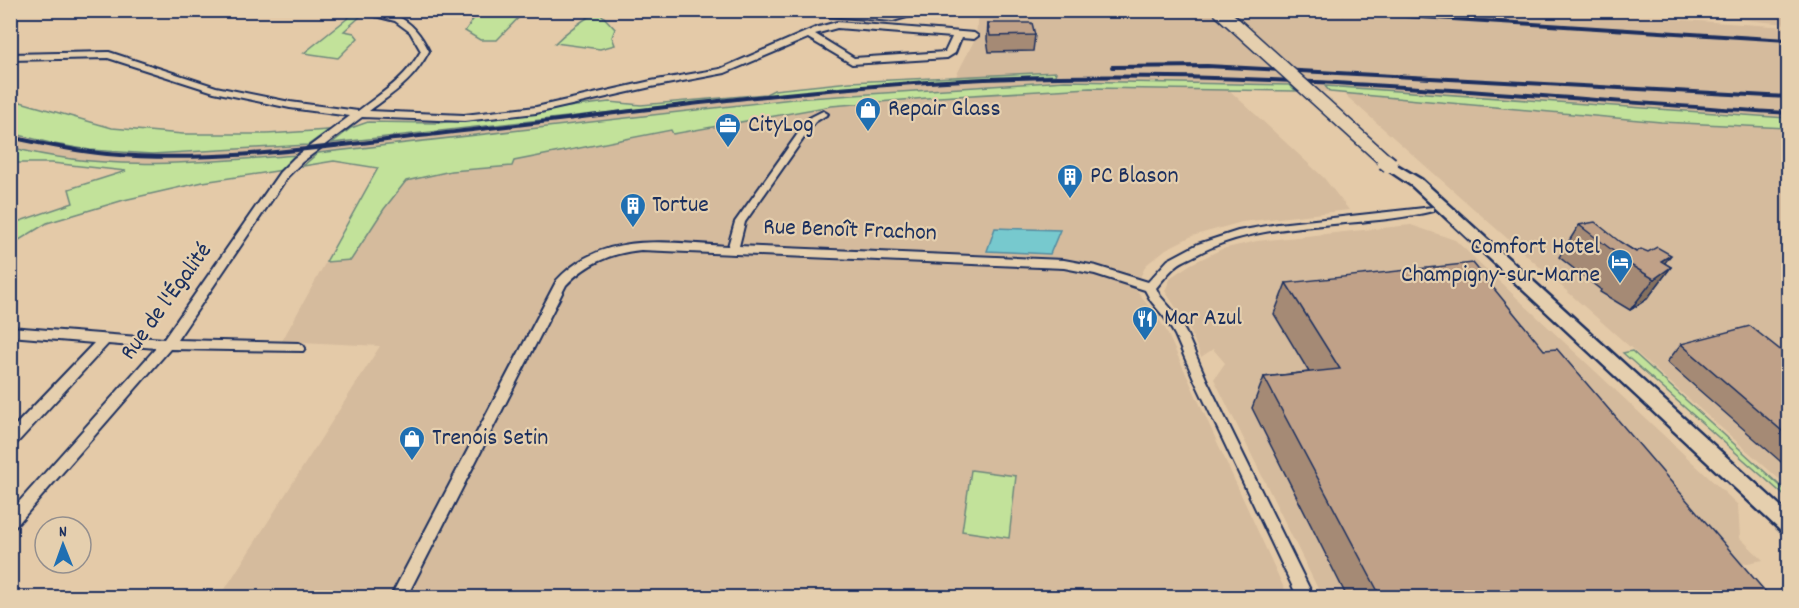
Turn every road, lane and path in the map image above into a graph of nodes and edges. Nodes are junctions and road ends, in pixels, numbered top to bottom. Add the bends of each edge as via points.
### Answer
1 (355, 10) edge
2 (787, 10) edge
3 (927, 10) edge
4 (1219, 10) edge
5 (819, 13) junction
6 (888, 18) junction
7 (884, 28) junction
8 (818, 30) junction
9 (808, 34) junction
10 (957, 35) junction
11 (974, 36) dead end
12 (10, 57) edge
13 (363, 113) junction
14 (823, 114) dead end
15 (1435, 206) junction
16 (1481, 248) junction
17 (733, 249) junction
18 (1527, 285) junction
19 (1150, 287) junction
20 (1567, 321) junction
21 (10, 330) edge
22 (105, 339) junction
23 (167, 344) junction
24 (299, 348) dead end
25 (10, 441) edge
26 (10, 523) edge
27 (1788, 525) edge
28 (398, 597) edge
29 (1306, 597) edge

1 - 13 street, Rue de l'Égalité via 392,16 412,27 425,51 401,83
2 - 5 street
3 - 6 street
4 - 15 main road, bridge via 1390,165 1417,183
5 - 6 street
5 - 8 street via 814,27
6 - 7 street
7 - 8 street via 844,24
7 - 10 street
8 - 9 street
9 - 10 street via 844,58 861,61 947,55
9 - 13 street via 722,71 536,110 465,118
10 - 11 street
12 - 13 street via 109,55 240,95
13 - 23 street, Rue de l'Égalité via 284,174
14 - 17 street via 812,120 740,222
15 - 16 main road
15 - 18 main road
15 - 19 street via 1247,233 1216,241 1169,266
16 - 18 main road
16 - 20 main road via 1512,282
17 - 19 street, Rue Benoît Frachon via 1064,264
17 - 28 street, Rue Benoît Frachon via 628,247 587,260 571,271 561,283
18 - 20 main road
19 - 29 street via 1182,336
20 - 27 main road
21 - 22 street
22 - 23 street
22 - 25 street
23 - 24 street
23 - 26 street, Rue de l'Égalité

